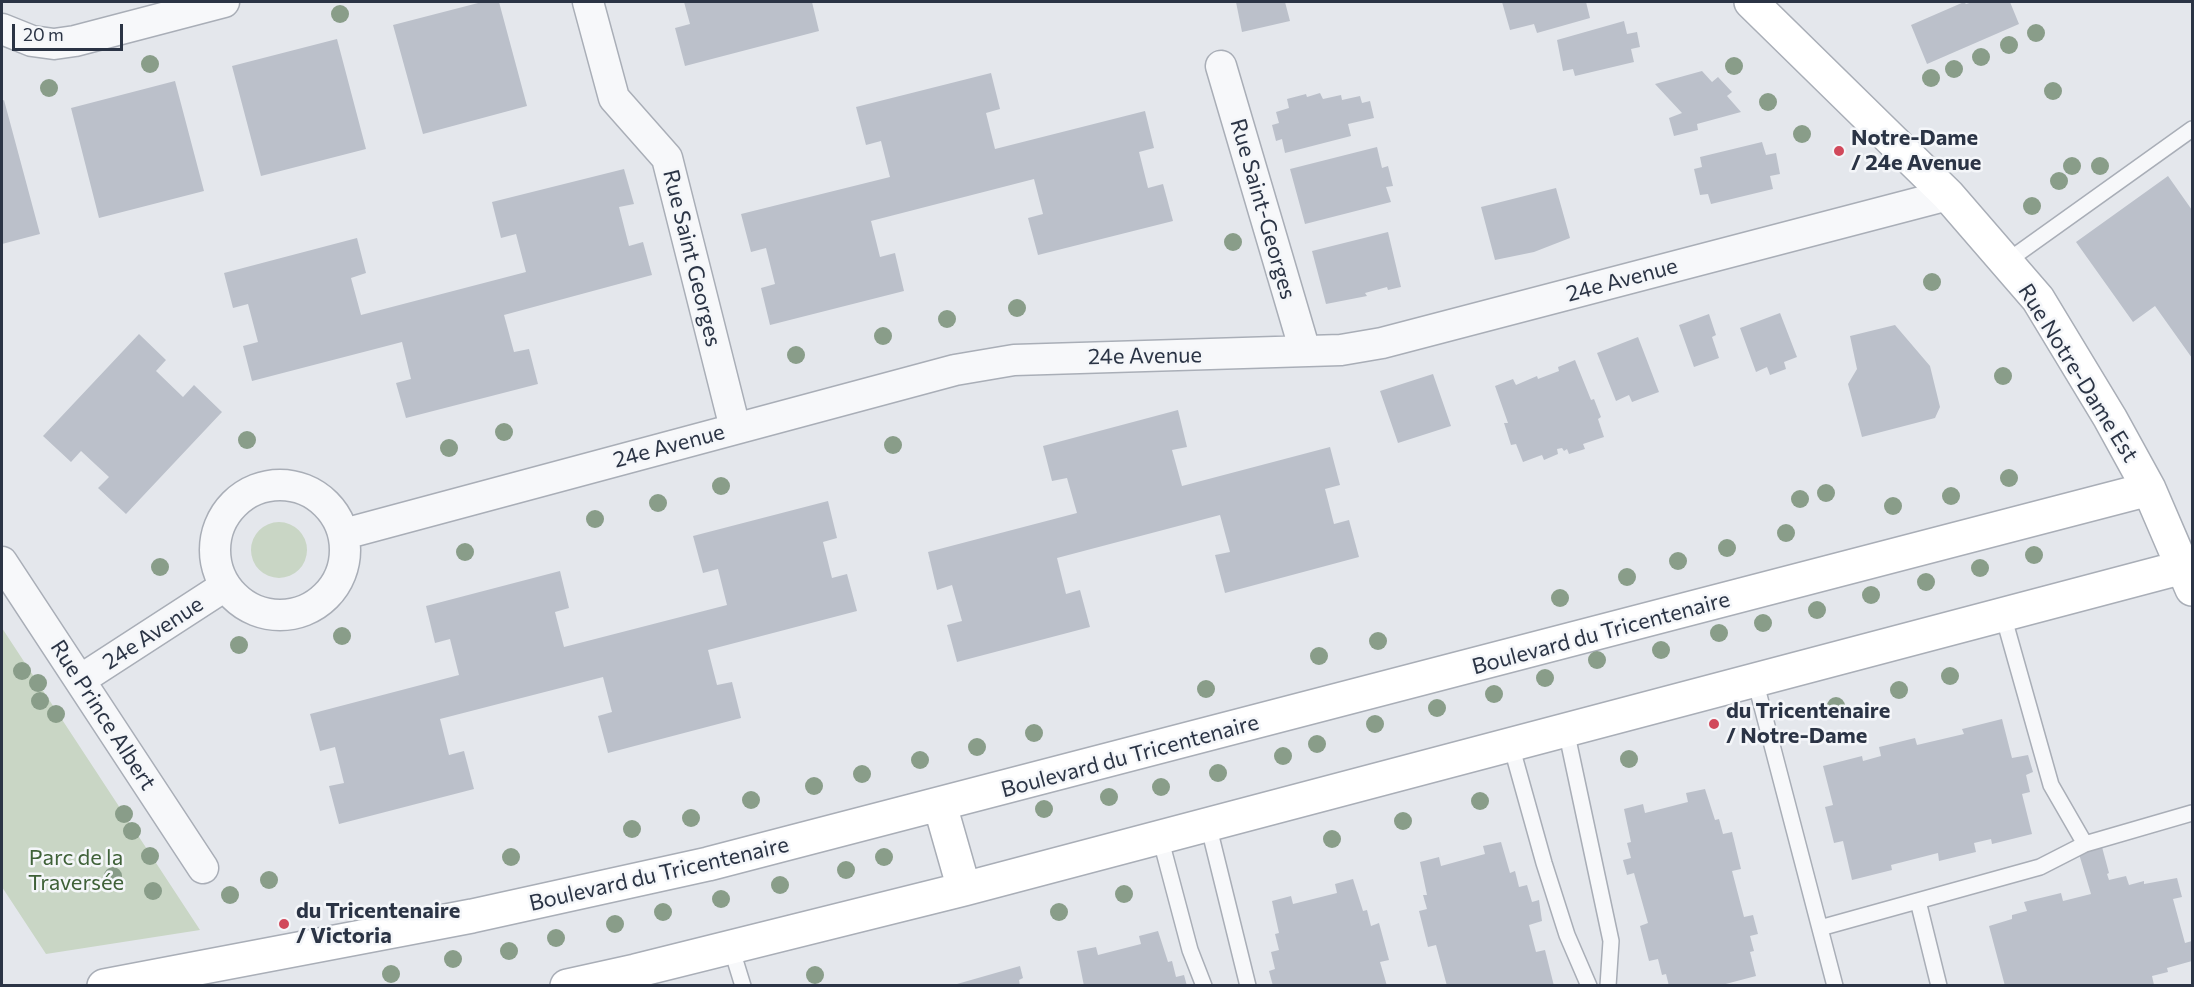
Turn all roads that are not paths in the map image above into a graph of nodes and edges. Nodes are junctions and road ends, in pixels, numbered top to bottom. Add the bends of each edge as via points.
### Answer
1 (224, 2) edge
2 (588, 2) edge
3 (1751, 2) edge
4 (2, 29) edge
5 (1221, 66) dead end
6 (2193, 129) edge
7 (1948, 195) junction
8 (2006, 262) junction
9 (1305, 351) junction
10 (735, 428) junction
11 (2149, 489) junction
12 (344, 534) junction
13 (2, 562) edge
14 (2188, 578) edge
15 (225, 586) junction
16 (2003, 615) junction
17 (80, 680) junction
18 (1755, 680) junction
19 (1566, 730) junction
20 (1510, 745) junction
21 (940, 805) junction
22 (2193, 813) edge
23 (1208, 824) junction
24 (1160, 837) junction
25 (2085, 844) junction
26 (203, 868) dead end
27 (964, 889) junction
28 (1918, 901) junction
29 (1820, 928) junction
30 (731, 947) junction
31 (104, 986) edge
32 (567, 986) edge
33 (743, 986) edge
34 (1204, 986) edge
35 (1248, 986) edge
36 (1589, 986) edge
37 (1608, 986) edge
38 (1835, 986) edge
39 (1939, 986) edge

1 - 4 street via 54,44 32,41
2 - 10 street, Rue Saint Georges via 614,98 667,158
3 - 7 street, Rue Notre-Dame Est
5 - 9 street, Rue Saint-Georges
6 - 8 lane
7 - 8 street, Rue Notre-Dame Est
7 - 9 street, 24e Avenue via 1382,344
8 - 11 street, Rue Notre-Dame Est via 2038,299
9 - 10 street, 24e Avenue via 1014,360 955,370
10 - 12 street, 24e Avenue
11 - 14 street, Rue Notre-Dame Est
11 - 21 street, Boulevard du Tricentenaire
12 - 15 street, 24e Avenue via 344,564 331,592 297,613 256,611
12 - 15 street, 24e Avenue via 335,513 319,497 299,487 276,485 254,490 236,502 222,520 215,542 216,565
13 - 17 street, Rue Prince Albert
14 - 16 street
15 - 17 street, 24e Avenue
16 - 18 street
16 - 25 lane via 2051,785
17 - 26 street, Rue Prince Albert
18 - 19 street
18 - 29 lane
19 - 20 street
19 - 37 lane via 1611,941
20 - 23 street
20 - 36 lane via 1567,935
21 - 27 street
21 - 31 street, Boulevard du Tricentenaire via 590,892
22 - 25 lane
23 - 24 street
23 - 35 lane
24 - 27 street
24 - 34 lane via 1190,950
25 - 28 lane via 2040,867
27 - 30 street
28 - 29 lane
28 - 39 lane
29 - 38 lane
30 - 32 street
30 - 33 lane

